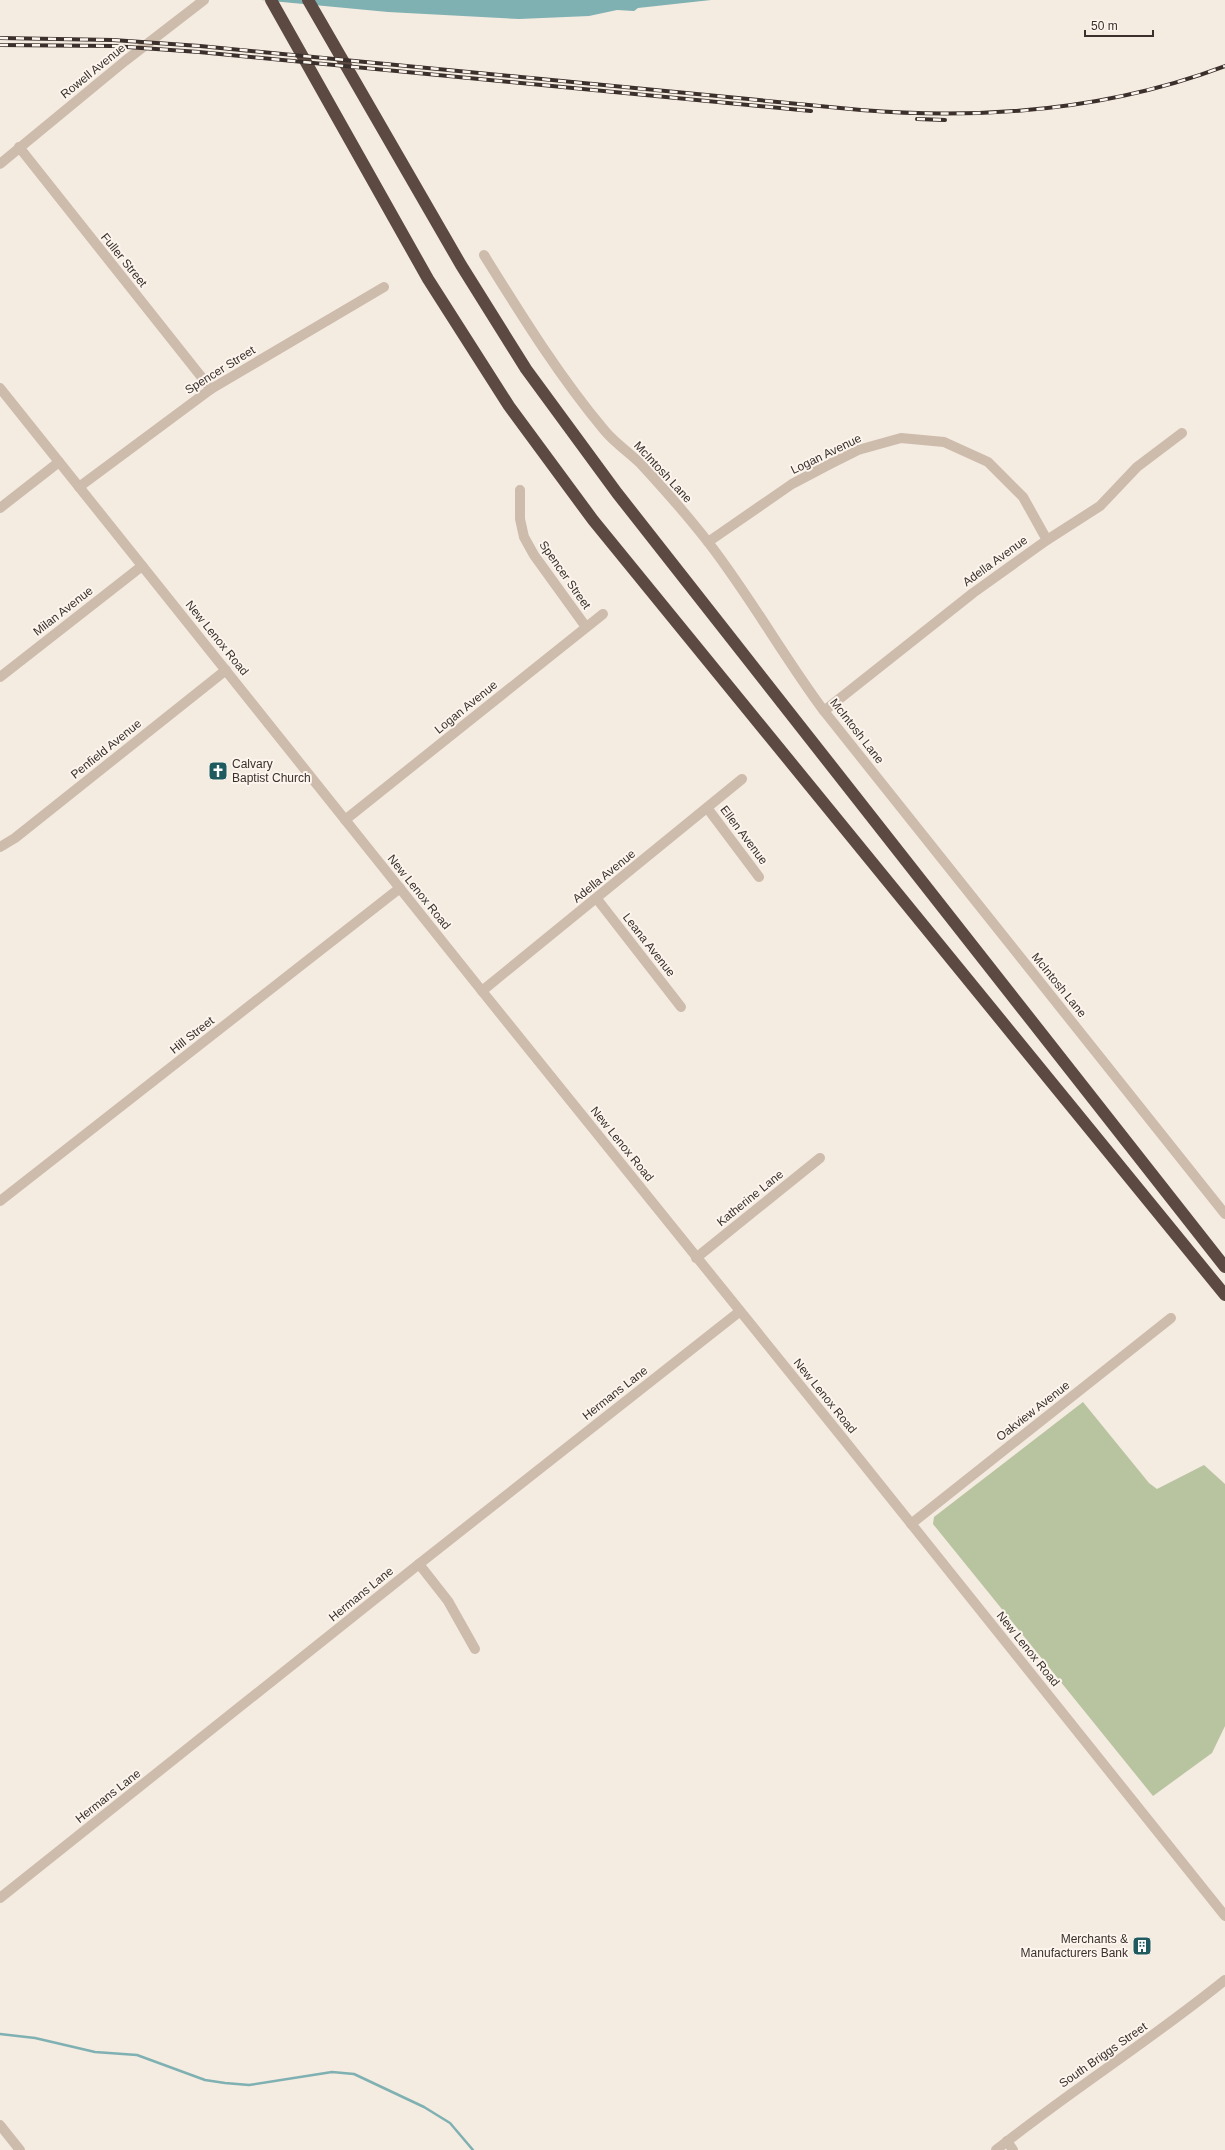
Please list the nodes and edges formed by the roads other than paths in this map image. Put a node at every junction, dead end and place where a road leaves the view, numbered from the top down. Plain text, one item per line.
1 (204, 0) edge
2 (271, 0) edge
3 (308, 0) edge
4 (19, 147) junction
5 (0, 164) edge
6 (484, 254) dead end
7 (384, 287) dead end
8 (0, 388) edge
9 (211, 389) junction
10 (1182, 433) dead end
11 (59, 462) junction
12 (79, 487) junction
13 (520, 490) dead end
14 (0, 508) edge
15 (1047, 540) junction
16 (708, 542) junction
17 (142, 566) junction
18 (603, 614) dead end
19 (586, 627) junction
20 (226, 670) junction
21 (0, 677) edge
22 (824, 711) junction
23 (742, 779) dead end
24 (708, 809) junction
25 (345, 820) junction
26 (0, 847) edge
27 (759, 878) dead end
28 (400, 888) junction
29 (596, 899) junction
30 (482, 991) junction
31 (681, 1007) dead end
32 (820, 1158) dead end
33 (0, 1201) edge
34 (1225, 1214) edge
35 (696, 1258) junction
36 (1225, 1267) edge
37 (1225, 1294) edge
38 (739, 1312) junction
39 (1171, 1318) dead end
40 (912, 1524) junction
41 (419, 1564) junction
42 (475, 1648) dead end
43 (0, 1898) edge
44 (1225, 1916) edge
45 (1225, 1980) edge
46 (0, 2125) edge
47 (1007, 2141) junction
48 (20, 2150) edge
49 (996, 2150) edge
50 (1013, 2150) edge

1 - 4 street, Rowell Avenue
2 - 37 highway
3 - 36 highway
4 - 5 street, Rowell Avenue
4 - 9 street, Fuller Street
6 - 16 street, McIntosh Lane
7 - 9 street, Spencer Street
8 - 11 street, New Lenox Road
9 - 12 street, Spencer Street
10 - 15 street, Adella Avenue
11 - 12 street, New Lenox Road
11 - 14 street
12 - 17 street, New Lenox Road
13 - 19 street, Spencer Street
15 - 16 street, Logan Avenue
15 - 22 street, Adella Avenue
16 - 22 street, McIntosh Lane
17 - 20 street, New Lenox Road
17 - 21 street, Milan Avenue
18 - 19 street, Logan Avenue
19 - 25 street, Logan Avenue
20 - 25 street, New Lenox Road
20 - 26 street, Penfield Avenue
22 - 34 street, McIntosh Lane
23 - 24 street, Adella Avenue
24 - 27 street, Ellen Avenue
24 - 29 street, Adella Avenue
25 - 28 street, New Lenox Road
28 - 30 street, New Lenox Road
28 - 33 street, Hill Street
29 - 30 street, Adella Avenue
29 - 31 street, Leana Avenue
30 - 35 street, New Lenox Road
32 - 35 street, Katherine Lane
35 - 38 street, New Lenox Road
38 - 40 street, New Lenox Road
38 - 41 street, Hermans Lane
39 - 40 street, Oakview Avenue
40 - 44 street, New Lenox Road
41 - 42 street
41 - 43 street, Hermans Lane
45 - 47 street, South Briggs Street
46 - 48 street
47 - 49 street, South Briggs Street
47 - 50 street

